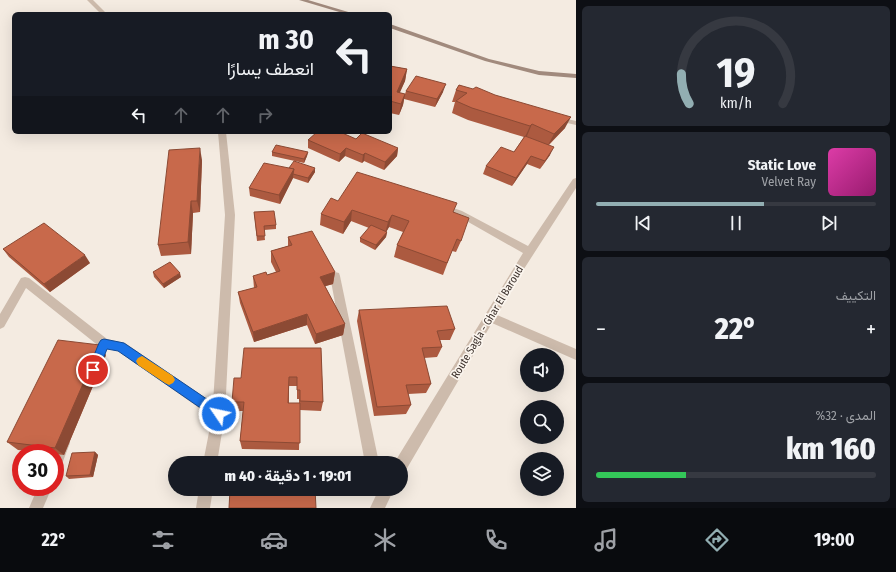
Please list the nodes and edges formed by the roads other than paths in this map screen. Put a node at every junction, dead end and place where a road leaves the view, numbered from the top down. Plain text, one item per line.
1 (90, 0) edge
2 (302, 0) edge
3 (102, 12) edge
4 (345, 12) edge
5 (392, 27) edge
6 (576, 76) edge
7 (547, 116) edge
8 (576, 123) edge
9 (222, 134) edge
10 (576, 181) edge
11 (430, 202) edge
12 (530, 252) junction
13 (335, 276) edge
14 (490, 317) junction
15 (0, 324) edge
16 (104, 343) junction
17 (576, 355) edge
18 (98, 358) edge
19 (219, 414) junction
20 (70, 428) edge
21 (63, 444) edge
22 (211, 456) edge
23 (371, 456) edge
24 (406, 456) edge
25 (42, 496) edge
26 (205, 496) edge
27 (36, 508) edge
28 (203, 508) edge

1 - 3 street
2 - 4 main road
5 - 6 main road
7 - 8 street
9 - 19 street
10 - 12 street, Route Sagla - Ghar El Baroud
11 - 12 street
12 - 14 street, Route Sagla - Ghar El Baroud
13 - 23 street
14 - 17 street
14 - 24 street, Route Sagla - Ghar El Baroud
15 - 16 street
16 - 18 street
16 - 19 street
19 - 22 street
20 - 21 street
25 - 27 street
26 - 28 street

